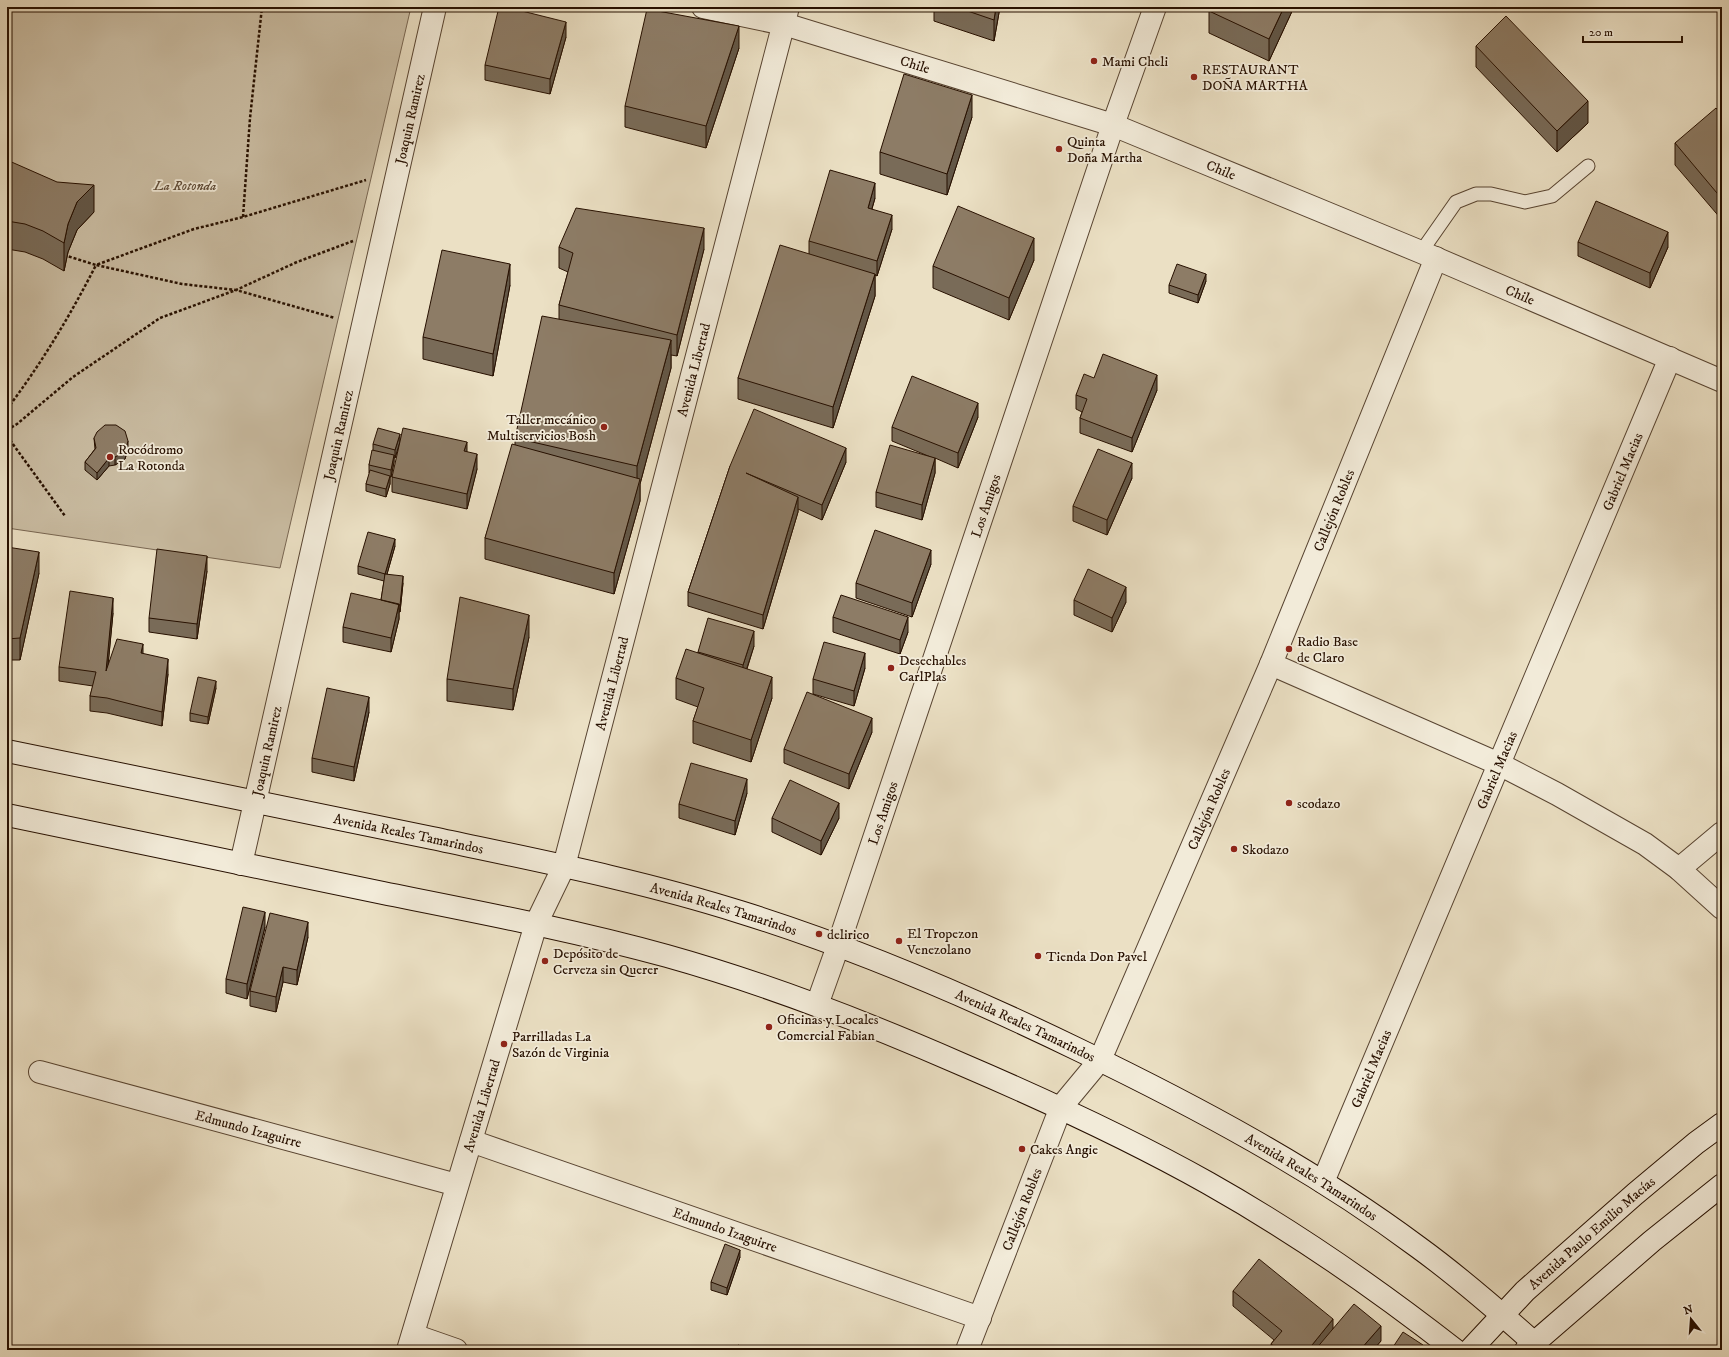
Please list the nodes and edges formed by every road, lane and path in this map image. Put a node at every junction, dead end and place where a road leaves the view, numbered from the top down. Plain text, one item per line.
1 (262, 7) edge
2 (435, 7) edge
3 (703, 7) edge
4 (1155, 7) edge
5 (786, 16) edge
6 (1113, 125) junction
7 (1588, 166) dead end
8 (370, 178) dead end
9 (243, 217) junction
10 (356, 240) dead end
11 (62, 254) edge
12 (1429, 255) junction
13 (96, 266) junction
14 (236, 290) junction
15 (337, 319) dead end
16 (1670, 358) junction
17 (1722, 381) edge
18 (7, 409) edge
19 (7, 430) edge
20 (7, 436) edge
21 (65, 516) dead end
22 (1271, 664) junction
23 (7, 751) edge
24 (1499, 764) junction
25 (255, 801) junction
26 (7, 815) edge
27 (1722, 833) edge
28 (241, 864) junction
29 (564, 866) junction
30 (1679, 869) junction
31 (1722, 908) edge
32 (536, 924) junction
33 (838, 946) junction
34 (817, 1005) junction
35 (1100, 1060) junction
36 (40, 1072) dead end
37 (1061, 1107) junction
38 (1722, 1124) edge
39 (470, 1141) junction
40 (1323, 1182) junction
41 (457, 1185) junction
42 (1722, 1185) edge
43 (1502, 1314) junction
44 (980, 1318) junction
45 (410, 1343) edge
46 (1530, 1346) edge
47 (456, 1350) edge
48 (967, 1350) edge
49 (1455, 1350) edge
50 (1470, 1350) edge

1 - 9 path
2 - 25 street, Joaquin Ramirez
3 - 5 street, Chile
4 - 6 street, Los Amigos
5 - 6 street, Chile
5 - 29 street, Avenida Libertad
6 - 12 street, Chile
6 - 33 street, Los Amigos
7 - 12 lane
8 - 9 path
9 - 13 path
10 - 14 path
11 - 13 path
12 - 16 street, Chile
12 - 22 street, Callejón Robles
13 - 14 path
13 - 18 path
14 - 15 path
14 - 19 path
16 - 17 street, Chile
16 - 24 street, Gabriel Macias
20 - 21 path
22 - 24 street
22 - 35 street, Callejón Robles
23 - 25 street, Avenida Reales Tamarindos
24 - 30 street
24 - 40 street, Gabriel Macias
25 - 28 street, Joaquin Ramirez
25 - 29 street, Avenida Reales Tamarindos
26 - 28 street
27 - 30 street
28 - 32 street
29 - 32 street, Avenida Libertad
29 - 33 street, Avenida Reales Tamarindos
30 - 31 street
32 - 34 street
32 - 39 street, Avenida Libertad
33 - 34 street, Los Amigos
33 - 35 street, Avenida Reales Tamarindos
34 - 37 street
35 - 37 street, Callejón Robles
35 - 40 street, Avenida Reales Tamarindos
36 - 41 street, Edmundo Izaguirre
37 - 44 street, Callejón Robles
37 - 49 street
38 - 43 street, Avenida Paulo Emilio Macías
39 - 41 street, Avenida Libertad
39 - 44 street, Edmundo Izaguirre
40 - 43 street, Avenida Reales Tamarindos
41 - 45 street, Avenida Libertad
42 - 46 street
43 - 46 street, Avenida Reales Tamarindos
43 - 50 street, Avenida Paulo Emilio Macías
44 - 48 street, Callejón Robles
45 - 47 street

